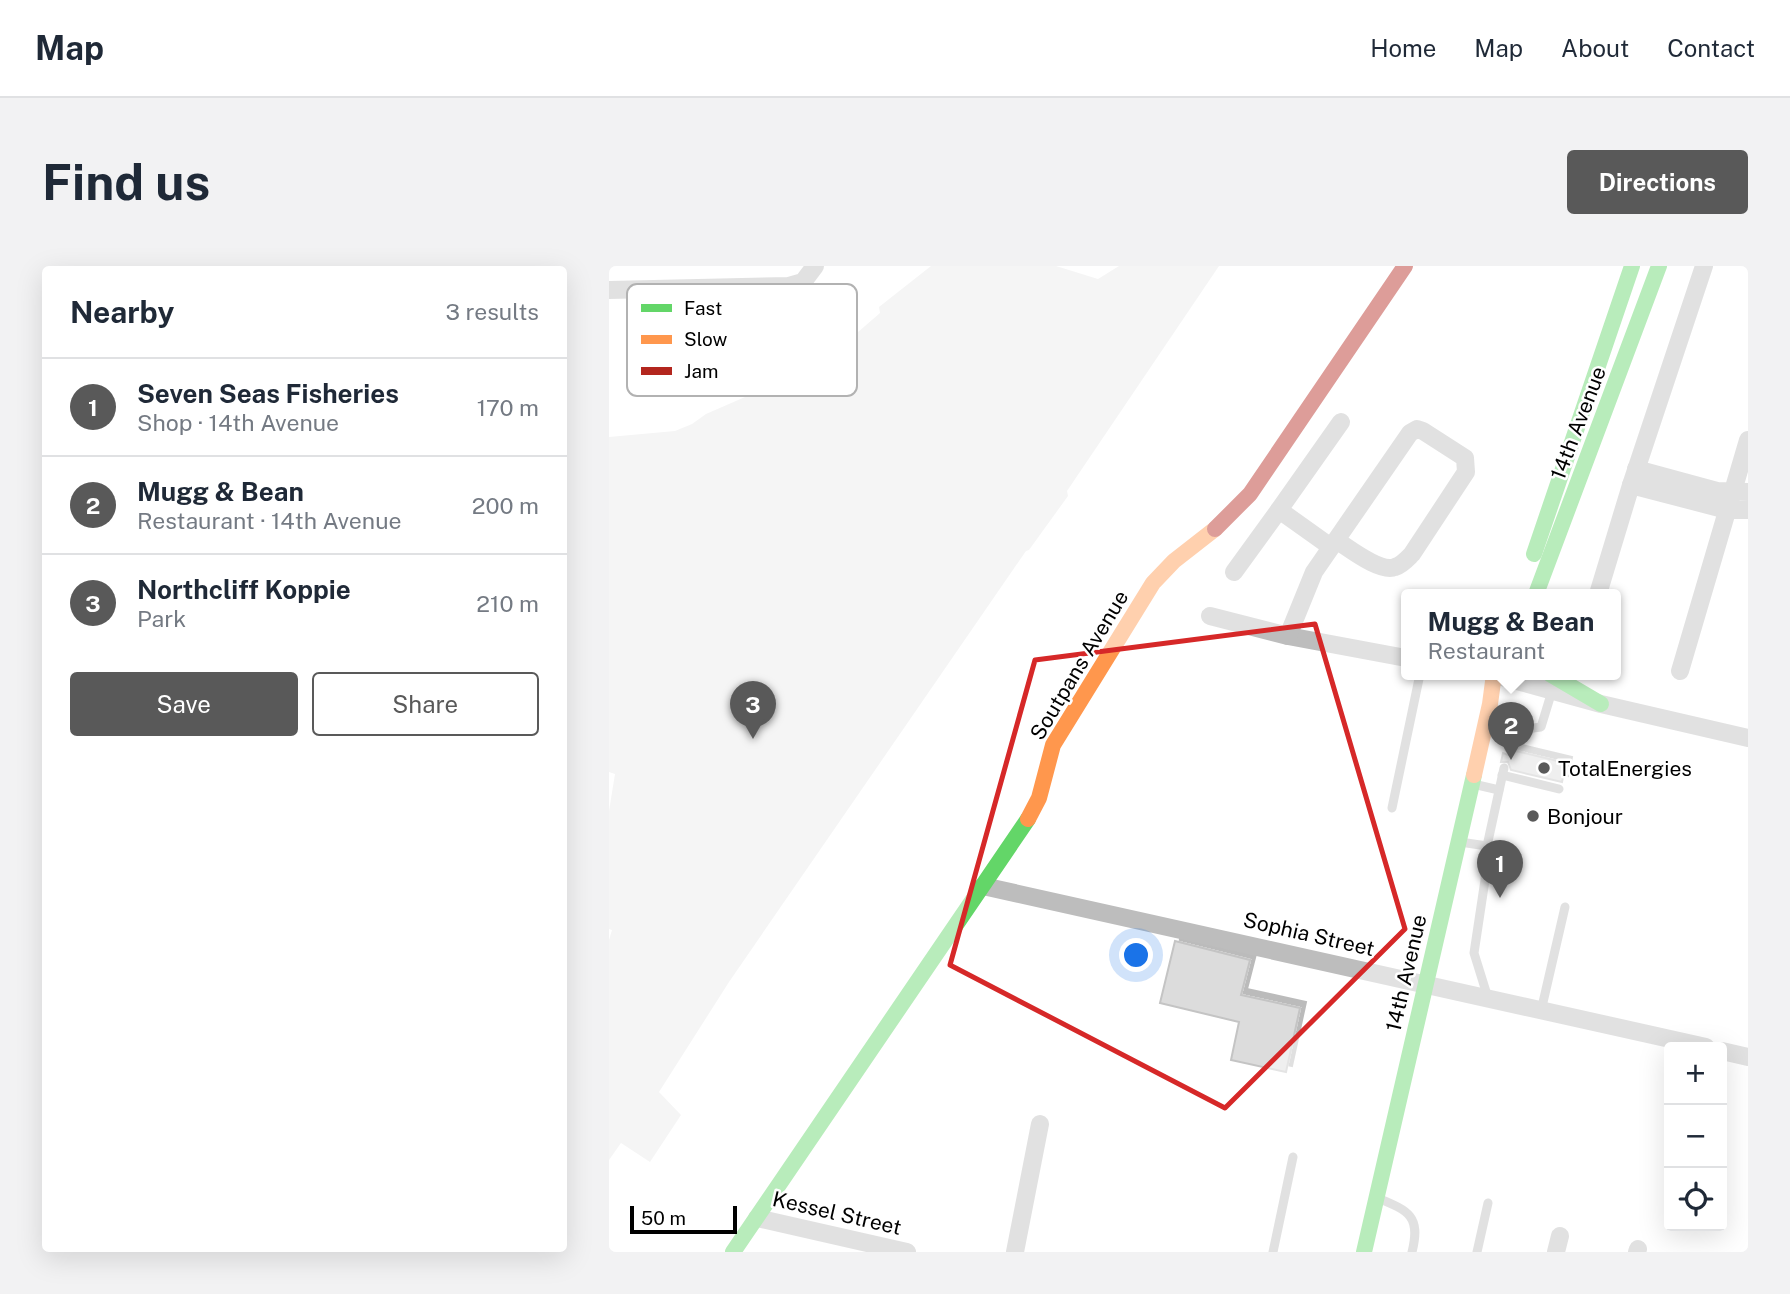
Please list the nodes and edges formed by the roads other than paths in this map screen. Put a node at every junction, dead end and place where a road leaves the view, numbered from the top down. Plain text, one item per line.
1 (815, 266) edge
2 (1405, 266) edge
3 (1632, 266) edge
4 (1659, 266) edge
5 (1704, 266) edge
6 (796, 284) edge
7 (609, 290) edge
8 (627, 290) edge
9 (1341, 422) dead end
10 (1748, 440) edge
11 (1634, 477) junction
12 (1736, 498) edge
13 (1279, 510) junction
14 (1748, 510) edge
15 (1333, 543) junction
16 (1234, 572) dead end
17 (1522, 589) edge
18 (1540, 589) edge
19 (1600, 589) edge
20 (1210, 616) dead end
21 (1288, 636) junction
22 (1401, 657) edge
23 (1680, 671) dead end
24 (1419, 680) edge
25 (1497, 680) edge
26 (1532, 680) edge
27 (1551, 683) edge
28 (1485, 726) junction
29 (1511, 731) junction
30 (1748, 738) edge
31 (1509, 749) dead end
32 (1472, 783) junction
33 (1559, 789) dead end
34 (1499, 790) junction
35 (1392, 807) dead end
36 (1459, 841) junction
37 (1487, 846) junction
38 (983, 886) junction
39 (1565, 907) dead end
40 (1425, 984) junction
41 (1488, 998) junction
42 (1541, 1011) junction
43 (1683, 1042) edge
44 (1727, 1052) edge
45 (1748, 1057) edge
46 (1040, 1124) dead end
47 (1293, 1157) dead end
48 (1376, 1198) junction
49 (1488, 1203) dead end
50 (757, 1218) junction
51 (733, 1252) edge
52 (907, 1252) edge
53 (1015, 1252) edge
54 (1273, 1252) edge
55 (1364, 1252) edge
56 (1412, 1252) edge
57 (1477, 1252) edge

1 - 6 street
2 - 38 main road, Soutpans Avenue
3 - 17 main road, 14th Avenue
4 - 18 main road, 14th Avenue
5 - 11 street
7 - 8 street
9 - 13 street
10 - 12 street
11 - 12 street
11 - 19 street
12 - 14 street
12 - 23 street
13 - 15 street
13 - 16 street
15 - 15 street
15 - 21 street
20 - 21 street
21 - 22 street
24 - 35 lane
25 - 28 main road, 14th Avenue
26 - 27 street
27 - 29 lane
27 - 30 street
28 - 29 lane
28 - 32 main road, 14th Avenue
29 - 31 lane
32 - 34 lane
32 - 36 main road, 14th Avenue
33 - 34 lane
34 - 37 lane
36 - 37 lane
36 - 40 main road, 14th Avenue
37 - 41 lane
38 - 40 street, Sophia Street
38 - 50 main road, Soutpans Avenue
39 - 42 lane
40 - 41 street, Sophia Street
40 - 48 main road, 14th Avenue
41 - 42 street, Sophia Street
42 - 43 street, Sophia Street
44 - 45 street
46 - 53 street
47 - 54 lane
48 - 55 main road, 14th Avenue
48 - 56 lane
49 - 57 lane
50 - 51 main road, Soutpans Avenue
50 - 52 street, Kessel Street

